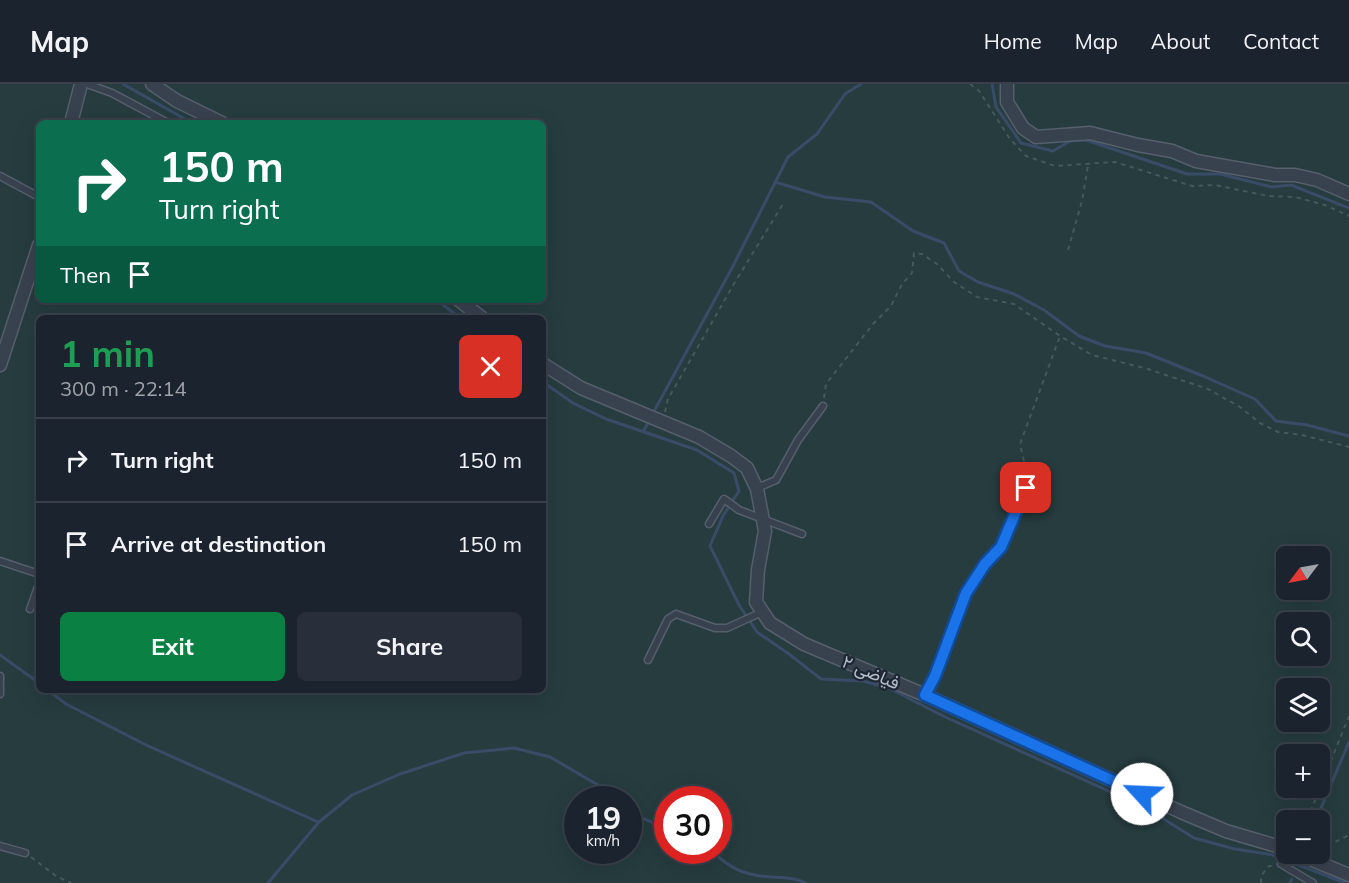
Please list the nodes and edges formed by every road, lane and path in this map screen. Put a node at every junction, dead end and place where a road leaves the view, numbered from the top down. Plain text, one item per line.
1 (81, 84) edge
2 (87, 84) edge
3 (152, 84) edge
4 (970, 84) edge
5 (1007, 84) edge
6 (72, 120) edge
7 (162, 120) edge
8 (216, 120) edge
9 (1088, 165) junction
10 (0, 176) edge
11 (1349, 194) edge
12 (36, 195) edge
13 (783, 204) dead end
14 (1349, 216) edge
15 (1068, 250) dead end
16 (36, 253) edge
17 (463, 303) edge
18 (478, 315) edge
19 (1060, 336) junction
20 (3, 346) edge
21 (0, 365) edge
22 (546, 366) edge
23 (823, 406) joint
24 (659, 419) junction
25 (1349, 447) edge
26 (1025, 470) joint
27 (757, 489) junction
28 (763, 518) junction
29 (709, 524) dead end
30 (802, 534) dead end
31 (1, 563) edge
32 (36, 573) edge
33 (36, 592) edge
34 (30, 609) dead end
35 (757, 614) junction
36 (648, 660) dead end
37 (0, 676) edge
38 (0, 694) edge
39 (925, 695) junction
40 (1349, 716) edge
41 (1311, 810) edge
42 (1349, 835) edge
43 (1330, 843) edge
44 (0, 846) edge
45 (1276, 851) edge
46 (25, 853) joint
47 (1276, 862) edge
48 (1295, 864) edge
49 (1324, 864) edge
50 (1349, 875) edge
51 (71, 883) edge
52 (1261, 883) edge
53 (1313, 883) edge

1 - 6 street
2 - 7 lane
3 - 8 street
4 - 9 path
5 - 11 street
9 - 14 path
9 - 15 path
10 - 12 lane
13 - 24 path
16 - 20 street
17 - 18 street
19 - 23 path
19 - 25 path
19 - 26 path
20 - 21 street
22 - 24 street
23 - 27 lane
24 - 27 street
26 - 39 lane
27 - 28 street
28 - 29 lane
28 - 30 lane
28 - 35 street
31 - 32 lane
33 - 34 lane
35 - 36 lane
35 - 39 street, فیاضی ۲
37 - 38 lane
39 - 45 street, فیاضی ۲
40 - 41 path
42 - 43 path
44 - 46 lane
46 - 51 path
47 - 52 path
48 - 53 lane
49 - 50 street, فیاضی ۲

